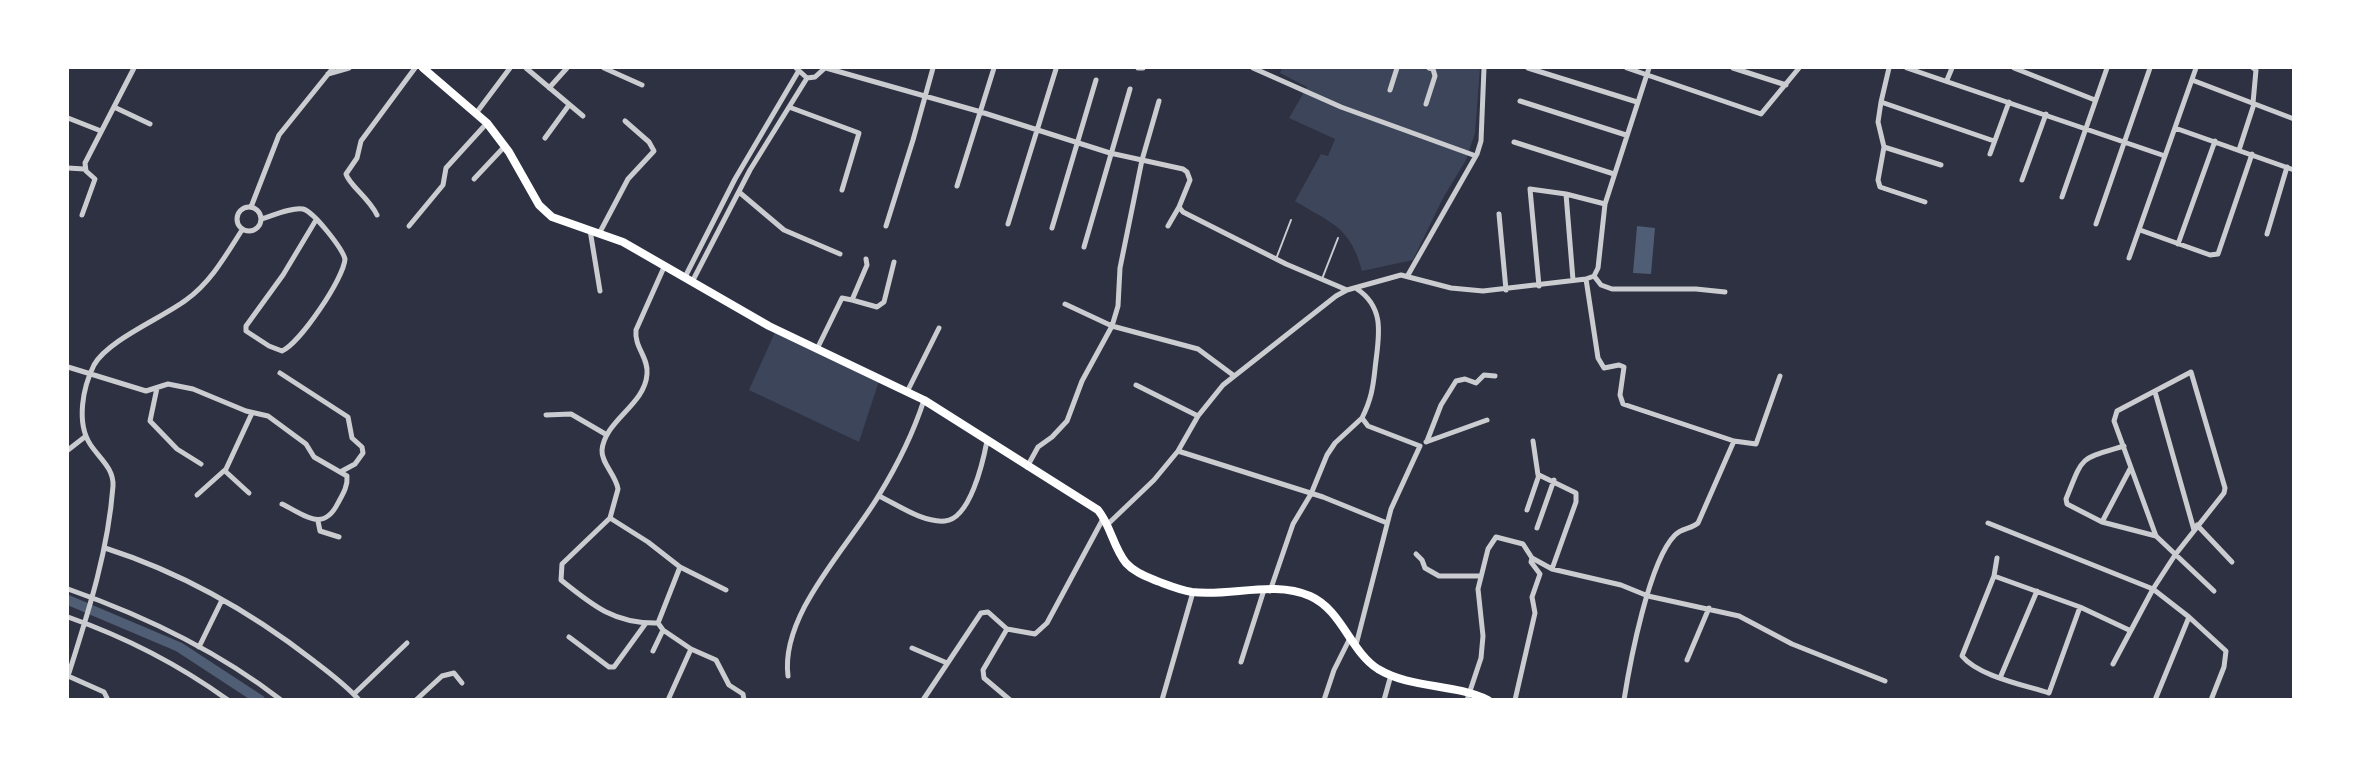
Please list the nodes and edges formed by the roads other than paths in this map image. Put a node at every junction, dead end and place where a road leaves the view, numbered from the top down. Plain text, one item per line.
1 (134, 68) edge
2 (333, 68) edge
3 (349, 68) edge
4 (415, 68) edge
5 (423, 68) edge
6 (510, 68) edge
7 (526, 68) edge
8 (567, 68) edge
9 (604, 68) edge
10 (826, 68) edge
11 (933, 68) edge
12 (994, 68) edge
13 (1138, 68) edge
14 (1143, 68) edge
15 (1253, 68) edge
16 (1397, 68) edge
17 (1429, 68) edge
18 (1484, 68) edge
19 (1528, 68) edge
20 (1627, 68) edge
21 (1648, 68) edge
22 (1734, 68) edge
23 (1799, 68) edge
24 (1889, 68) edge
25 (1907, 68) edge
26 (1952, 68) edge
27 (2014, 68) edge
28 (2107, 68) edge
29 (2150, 68) edge
30 (2196, 68) edge
31 (2253, 68) edge
32 (1056, 69) edge
33 (797, 70) edge
34 (327, 74) junction
35 (1646, 75) junction
36 (807, 78) junction
37 (1096, 80) dead end
38 (1947, 80) junction
39 (2192, 80) junction
40 (642, 85) dead end
41 (1786, 86) junction
42 (549, 88) junction
43 (1130, 89) dead end
44 (1390, 90) dead end
45 (925, 96) junction
46 (2095, 100) junction
47 (1159, 101) dead end
48 (1520, 101) dead end
49 (1637, 102) junction
50 (1881, 102) junction
51 (2009, 102) junction
52 (2254, 104) junction
53 (570, 105) junction
54 (1426, 105) dead end
55 (114, 107) junction
56 (789, 107) junction
57 (477, 112) junction
58 (981, 112) junction
59 (2046, 114) junction
60 (583, 116) dead end
61 (68, 118) edge
62 (2294, 118) edge
63 (625, 121) dead end
64 (488, 123) junction
65 (150, 124) dead end
66 (2175, 128) junction
67 (1038, 129) junction
68 (2086, 129) junction
69 (101, 130) junction
70 (1626, 135) junction
71 (545, 138) dead end
72 (1994, 141) junction
73 (2215, 141) junction
74 (1514, 142) dead end
75 (2124, 142) junction
76 (1078, 143) junction
77 (505, 146) junction
78 (1884, 147) junction
79 (2239, 150) junction
80 (1110, 153) junction
81 (1990, 154) dead end
82 (2252, 154) junction
83 (1476, 156) junction
84 (2165, 156) junction
85 (1142, 160) junction
86 (1941, 165) dead end
87 (68, 168) edge
88 (84, 169) junction
89 (2290, 169) edge
90 (1614, 174) junction
91 (474, 179) dead end
92 (2022, 180) dead end
93 (957, 186) dead end
94 (842, 190) dead end
95 (739, 192) junction
96 (1566, 194) junction
97 (2062, 196) dead end
98 (1925, 202) dead end
99 (1605, 204) junction
100 (251, 207) junction
101 (1179, 207) junction
102 (1499, 214) dead end
103 (82, 215) dead end
104 (376, 215) dead end
105 (261, 219) junction
106 (316, 220) junction
107 (1291, 220) dead end
108 (1008, 224) dead end
109 (2096, 224) dead end
110 (409, 226) dead end
111 (886, 226) dead end
112 (1168, 226) dead end
113 (1052, 228) dead end
114 (243, 230) junction
115 (590, 230) junction
116 (2140, 230) junction
117 (600, 232) junction
118 (2267, 234) dead end
119 (1338, 238) dead end
120 (2178, 244) junction
121 (1084, 247) dead end
122 (840, 254) dead end
123 (2129, 258) dead end
124 (866, 259) dead end
125 (1276, 259) junction
126 (894, 262) dead end
127 (665, 265) junction
128 (1408, 275) junction
129 (1594, 276) junction
130 (1322, 279) junction
131 (1586, 279) junction
132 (688, 280) junction
133 (1573, 280) junction
134 (1539, 286) junction
135 (1359, 289) junction
136 (1347, 290) junction
137 (1506, 290) junction
138 (600, 291) dead end
139 (1725, 292) dead end
140 (852, 300) junction
141 (1065, 304) dead end
142 (1112, 326) junction
143 (939, 328) dead end
144 (817, 349) junction
145 (68, 367) edge
146 (91, 373) junction
147 (280, 373) dead end
148 (1233, 375) junction
149 (1495, 376) dead end
150 (1780, 376) dead end
151 (1136, 385) dead end
152 (157, 388) junction
153 (907, 392) junction
154 (2155, 392) junction
155 (924, 400) junction
156 (252, 413) junction
157 (546, 415) dead end
158 (1198, 416) junction
159 (1362, 418) junction
160 (1487, 420) dead end
161 (607, 435) junction
162 (86, 436) junction
163 (987, 441) junction
164 (1427, 441) junction
165 (1533, 441) dead end
166 (1734, 441) junction
167 (1420, 446) junction
168 (2124, 446) junction
169 (68, 450) edge
170 (1178, 452) junction
171 (201, 464) dead end
172 (1027, 467) junction
173 (2130, 469) junction
174 (225, 471) junction
175 (342, 471) junction
176 (1538, 475) junction
177 (1554, 480) junction
178 (249, 493) dead end
179 (1311, 494) junction
180 (197, 495) dead end
181 (879, 496) junction
182 (282, 504) dead end
183 (1527, 510) dead end
184 (610, 518) junction
185 (318, 520) junction
186 (1106, 521) junction
187 (1387, 522) junction
188 (2102, 522) junction
189 (1988, 523) dead end
190 (1537, 528) dead end
191 (2196, 528) junction
192 (2156, 536) junction
193 (339, 537) dead end
194 (105, 548) junction
195 (1416, 554) dead end
196 (2175, 555) junction
197 (1532, 558) junction
198 (1997, 558) dead end
199 (2232, 562) dead end
200 (680, 567) junction
201 (1552, 569) junction
202 (1481, 576) junction
203 (1994, 576) junction
204 (68, 589) edge
205 (2153, 589) junction
206 (726, 590) dead end
207 (1267, 590) junction
208 (2037, 591) junction
209 (2214, 591) dead end
210 (1193, 592) junction
211 (1648, 596) junction
212 (93, 600) junction
213 (222, 600) junction
214 (2080, 607) junction
215 (1709, 608) junction
216 (68, 617) edge
217 (2189, 617) junction
218 (85, 621) junction
219 (646, 623) junction
220 (658, 623) junction
221 (1007, 629) junction
222 (663, 630) junction
223 (2129, 630) junction
224 (569, 636) dead end
225 (1353, 642) junction
226 (406, 643) dead end
227 (199, 647) junction
228 (912, 648) dead end
229 (691, 649) junction
230 (653, 651) dead end
231 (1688, 660) dead end
232 (1241, 662) dead end
233 (947, 663) junction
234 (2113, 664) dead end
235 (1391, 675) junction
236 (788, 676) dead end
237 (2000, 678) junction
238 (1884, 681) dead end
239 (462, 683) dead end
240 (354, 694) junction
241 (1468, 696) edge
242 (108, 699) edge
243 (228, 699) edge
244 (281, 699) edge
245 (359, 699) edge
246 (416, 699) edge
247 (668, 699) edge
248 (744, 699) edge
249 (922, 699) edge
250 (1010, 699) edge
251 (1162, 699) edge
252 (1324, 699) edge
253 (1384, 699) edge
254 (1488, 699) edge
255 (1515, 699) edge
256 (1624, 699) edge
257 (2155, 699) edge
258 (2211, 699) edge

1 - 55 street
2 - 34 street
3 - 34 street
4 - 104 street
5 - 57 main road
6 - 57 street
7 - 42 street
8 - 42 street
9 - 40 street
10 - 36 street
10 - 45 street
11 - 45 street
12 - 58 street
13 - 14 street
15 - 83 street
16 - 44 street
17 - 54 street
18 - 83 street
19 - 49 street
20 - 35 street
21 - 35 street
22 - 41 street
23 - 41 street
24 - 50 street
25 - 38 street
26 - 38 street
27 - 46 street
28 - 46 street
29 - 75 street
30 - 39 street
31 - 52 street
32 - 67 street
33 - 36 street
33 - 132 street
34 - 100 street
35 - 41 street
35 - 49 street
36 - 56 street
37 - 76 street
38 - 51 street
39 - 52 street
39 - 66 street
42 - 53 street
43 - 80 street
45 - 58 street
45 - 111 street
46 - 68 street
47 - 85 street
48 - 70 street
49 - 70 street
50 - 72 street
50 - 78 street
51 - 59 street
51 - 72 street
52 - 62 street
52 - 79 street
53 - 60 street
53 - 71 street
55 - 65 street
55 - 69 street
56 - 94 street
56 - 95 street
57 - 64 main road
58 - 67 street
58 - 93 street
59 - 68 street
59 - 92 street
61 - 69 street
63 - 117 street
64 - 77 main road
64 - 110 street
66 - 73 street
66 - 84 street
67 - 76 street
67 - 108 street
68 - 75 street
68 - 97 street
69 - 88 street
70 - 90 street
72 - 81 street
73 - 79 street
73 - 120 street
74 - 90 street
75 - 84 street
75 - 109 street
76 - 80 street
76 - 113 street
77 - 91 street
77 - 115 main road
78 - 86 street
78 - 98 street
79 - 82 street
80 - 85 street
80 - 121 street
82 - 89 street
82 - 120 street
83 - 128 street
84 - 116 street
85 - 101 street
85 - 142 street
87 - 88 street
88 - 103 street
89 - 118 street
90 - 99 street
95 - 122 street
95 - 132 street
96 - 99 street
96 - 133 street
96 - 134 street
99 - 129 street
100 - 105 street
100 - 114 street
101 - 112 street
101 - 125 street
102 - 137 street
105 - 106 street
105 - 114 street
106 - 106 street
107 - 125 lane
114 - 146 street
115 - 117 main road
115 - 138 street
116 - 120 street
116 - 123 street
117 - 127 main road
119 - 130 lane
124 - 140 street
125 - 130 street
126 - 140 street
127 - 132 main road
127 - 161 street
128 - 135 street
128 - 137 street
129 - 131 street
129 - 139 street
130 - 136 street
131 - 133 street
131 - 166 street
132 - 144 main road
133 - 134 street
134 - 137 street
135 - 136 street
135 - 159 street
136 - 148 street
140 - 144 street
141 - 142 street
142 - 148 street
142 - 172 street
143 - 153 street
144 - 153 main road
145 - 146 street
146 - 152 street
146 - 162 street
147 - 175 street
148 - 158 street
149 - 164 street
150 - 166 street
151 - 158 street
152 - 156 street
152 - 171 street
153 - 155 main road
154 - 168 street
154 - 191 street
154 - 191 street
155 - 163 main road
155 - 181 street
156 - 174 street
156 - 175 street
157 - 161 street
158 - 170 street
159 - 167 street
159 - 179 street
160 - 164 street
161 - 184 street
162 - 169 street
162 - 194 street
163 - 172 main road
163 - 181 street
164 - 167 street
165 - 176 street
166 - 211 street
167 - 187 street
168 - 173 street
168 - 188 street
170 - 179 street
170 - 186 street
172 - 186 main road
173 - 188 street
173 - 192 street
174 - 178 street
174 - 180 street
175 - 185 street
176 - 177 street
176 - 183 street
177 - 190 street
177 - 201 street
179 - 187 street
179 - 207 street
181 - 236 street
182 - 185 street
184 - 200 street
184 - 219 street
185 - 193 street
186 - 210 main road
186 - 221 street
187 - 225 street
188 - 192 street
189 - 205 street
191 - 196 street
191 - 199 street
192 - 196 street
194 - 212 street
194 - 213 street
195 - 202 street
196 - 205 street
196 - 209 street
197 - 201 street
197 - 202 street
197 - 255 street
198 - 203 street
200 - 206 street
200 - 220 street
201 - 211 street
202 - 241 street
203 - 208 street
203 - 237 street
204 - 212 street
205 - 217 street
205 - 223 street
207 - 210 main road
207 - 225 main road
207 - 232 street
208 - 214 street
208 - 237 street
210 - 251 street
211 - 215 street
211 - 256 street
212 - 218 street
212 - 227 street
213 - 227 street
213 - 240 street
214 - 223 street
214 - 237 street
215 - 231 street
215 - 238 street
216 - 218 street
217 - 257 street
217 - 258 street
218 - 242 street
218 - 243 street
219 - 220 street
219 - 224 street
220 - 222 street
221 - 233 street
221 - 250 street
222 - 229 street
222 - 230 street
223 - 234 street
225 - 235 main road
225 - 252 street
226 - 240 street
227 - 244 street
228 - 233 street
229 - 247 street
229 - 248 street
233 - 249 street
235 - 241 main road
235 - 253 street
239 - 246 street
240 - 245 street
241 - 254 main road

